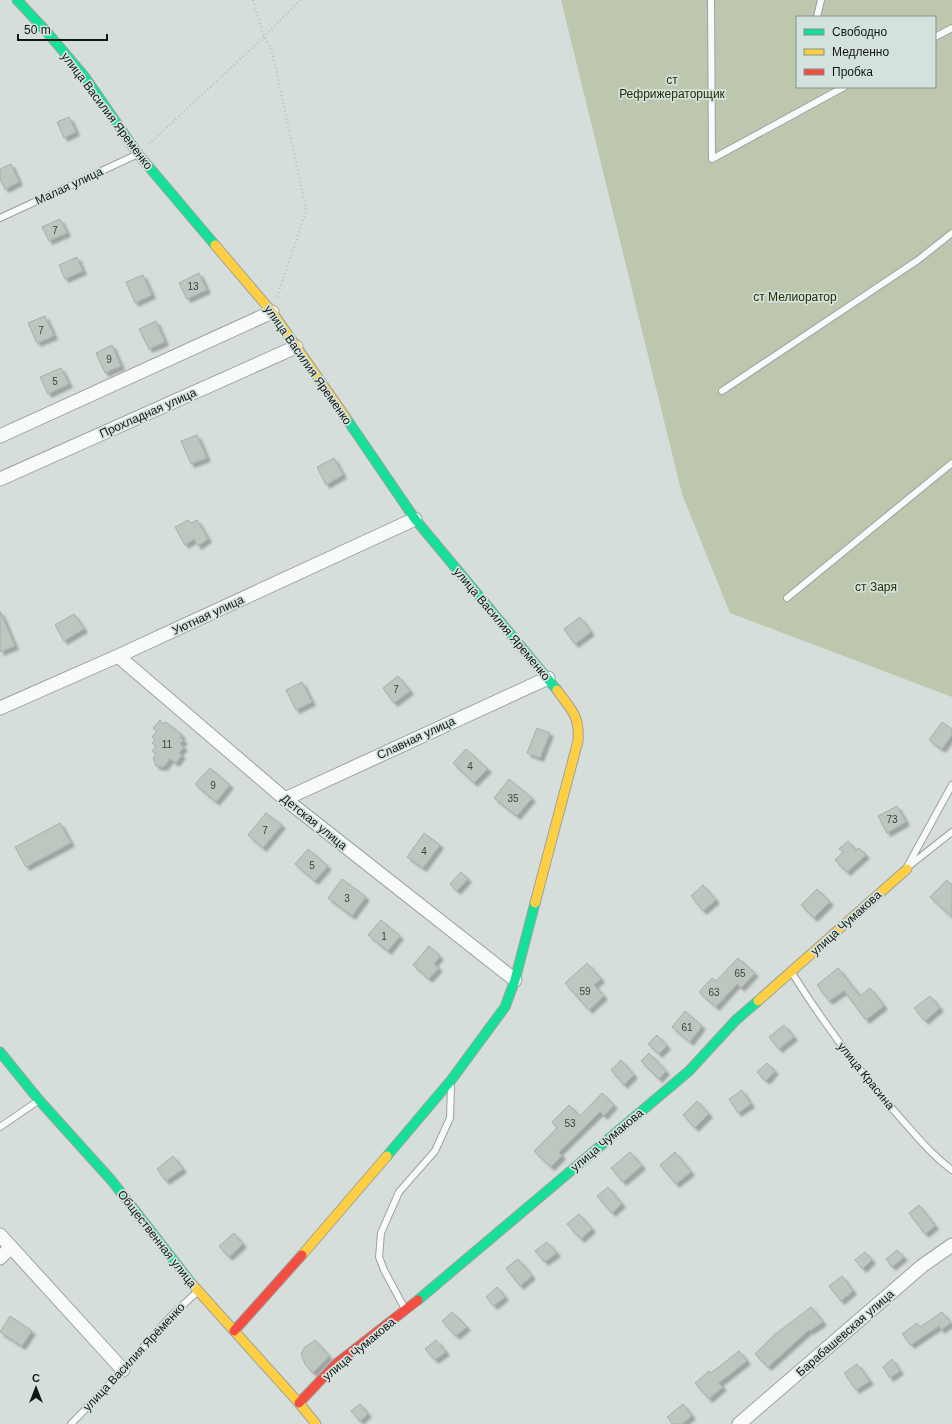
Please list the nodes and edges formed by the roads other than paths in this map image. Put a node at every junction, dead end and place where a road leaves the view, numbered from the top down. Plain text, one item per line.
1 (17, 0) edge
2 (711, 0) edge
3 (820, 0) edge
4 (817, 16) edge
5 (952, 28) edge
6 (936, 36) edge
7 (831, 90) edge
8 (138, 154) junction
9 (0, 218) edge
10 (952, 233) edge
11 (272, 312) junction
12 (296, 347) junction
13 (722, 391) dead end
14 (0, 436) edge
15 (952, 463) edge
16 (0, 479) edge
17 (415, 519) junction
18 (787, 598) dead end
19 (118, 656) junction
20 (548, 678) junction
21 (0, 708) edge
22 (952, 785) edge
23 (285, 799) junction
24 (952, 832) edge
25 (907, 869) junction
26 (791, 972) junction
27 (515, 980) junction
28 (0, 1052) edge
29 (452, 1079) junction
30 (39, 1100) junction
31 (0, 1127) edge
32 (952, 1170) edge
33 (0, 1235) edge
34 (952, 1245) edge
35 (11, 1247) junction
36 (0, 1258) edge
37 (198, 1291) junction
38 (406, 1310) junction
39 (234, 1330) junction
40 (123, 1370) junction
41 (299, 1403) junction
42 (71, 1424) edge
43 (316, 1424) edge
44 (739, 1424) edge

1 - 8 street, улица Василия Яременко
2 - 7 lane
3 - 4 lane
5 - 6 lane
8 - 9 lane, Малая улица
8 - 11 street, улица Василия Яременко
10 - 13 lane
11 - 12 street, улица Василия Яременко
11 - 14 street
12 - 16 street, Прохладная улица
12 - 17 street, улица Василия Яременко
15 - 18 lane
17 - 19 street, Уютная улица
17 - 20 street, улица Василия Яременко
19 - 21 street, Уютная улица
19 - 23 street, Детская улица
20 - 23 street, Славная улица
20 - 27 street, улица Василия Яременко
22 - 25 lane
23 - 27 street, Детская улица
24 - 25 lane
25 - 26 street, улица Чумакова
26 - 32 lane, улица Красина
26 - 38 street, улица Чумакова
27 - 29 street, улица Василия Яременко
28 - 30 street, Общественная улица
29 - 38 lane
29 - 39 street, улица Василия Яременко
30 - 31 lane
30 - 37 street, Общественная улица
33 - 35 street
34 - 44 street, Барабашевская улица
35 - 36 street
35 - 40 street
37 - 39 street, Общественная улица
37 - 40 lane, улица Василия Ярёменко
38 - 41 street, улица Чумакова
39 - 41 street, Общественная улица
40 - 42 lane, улица Василия Ярёменко
41 - 43 street, Общественная улица

